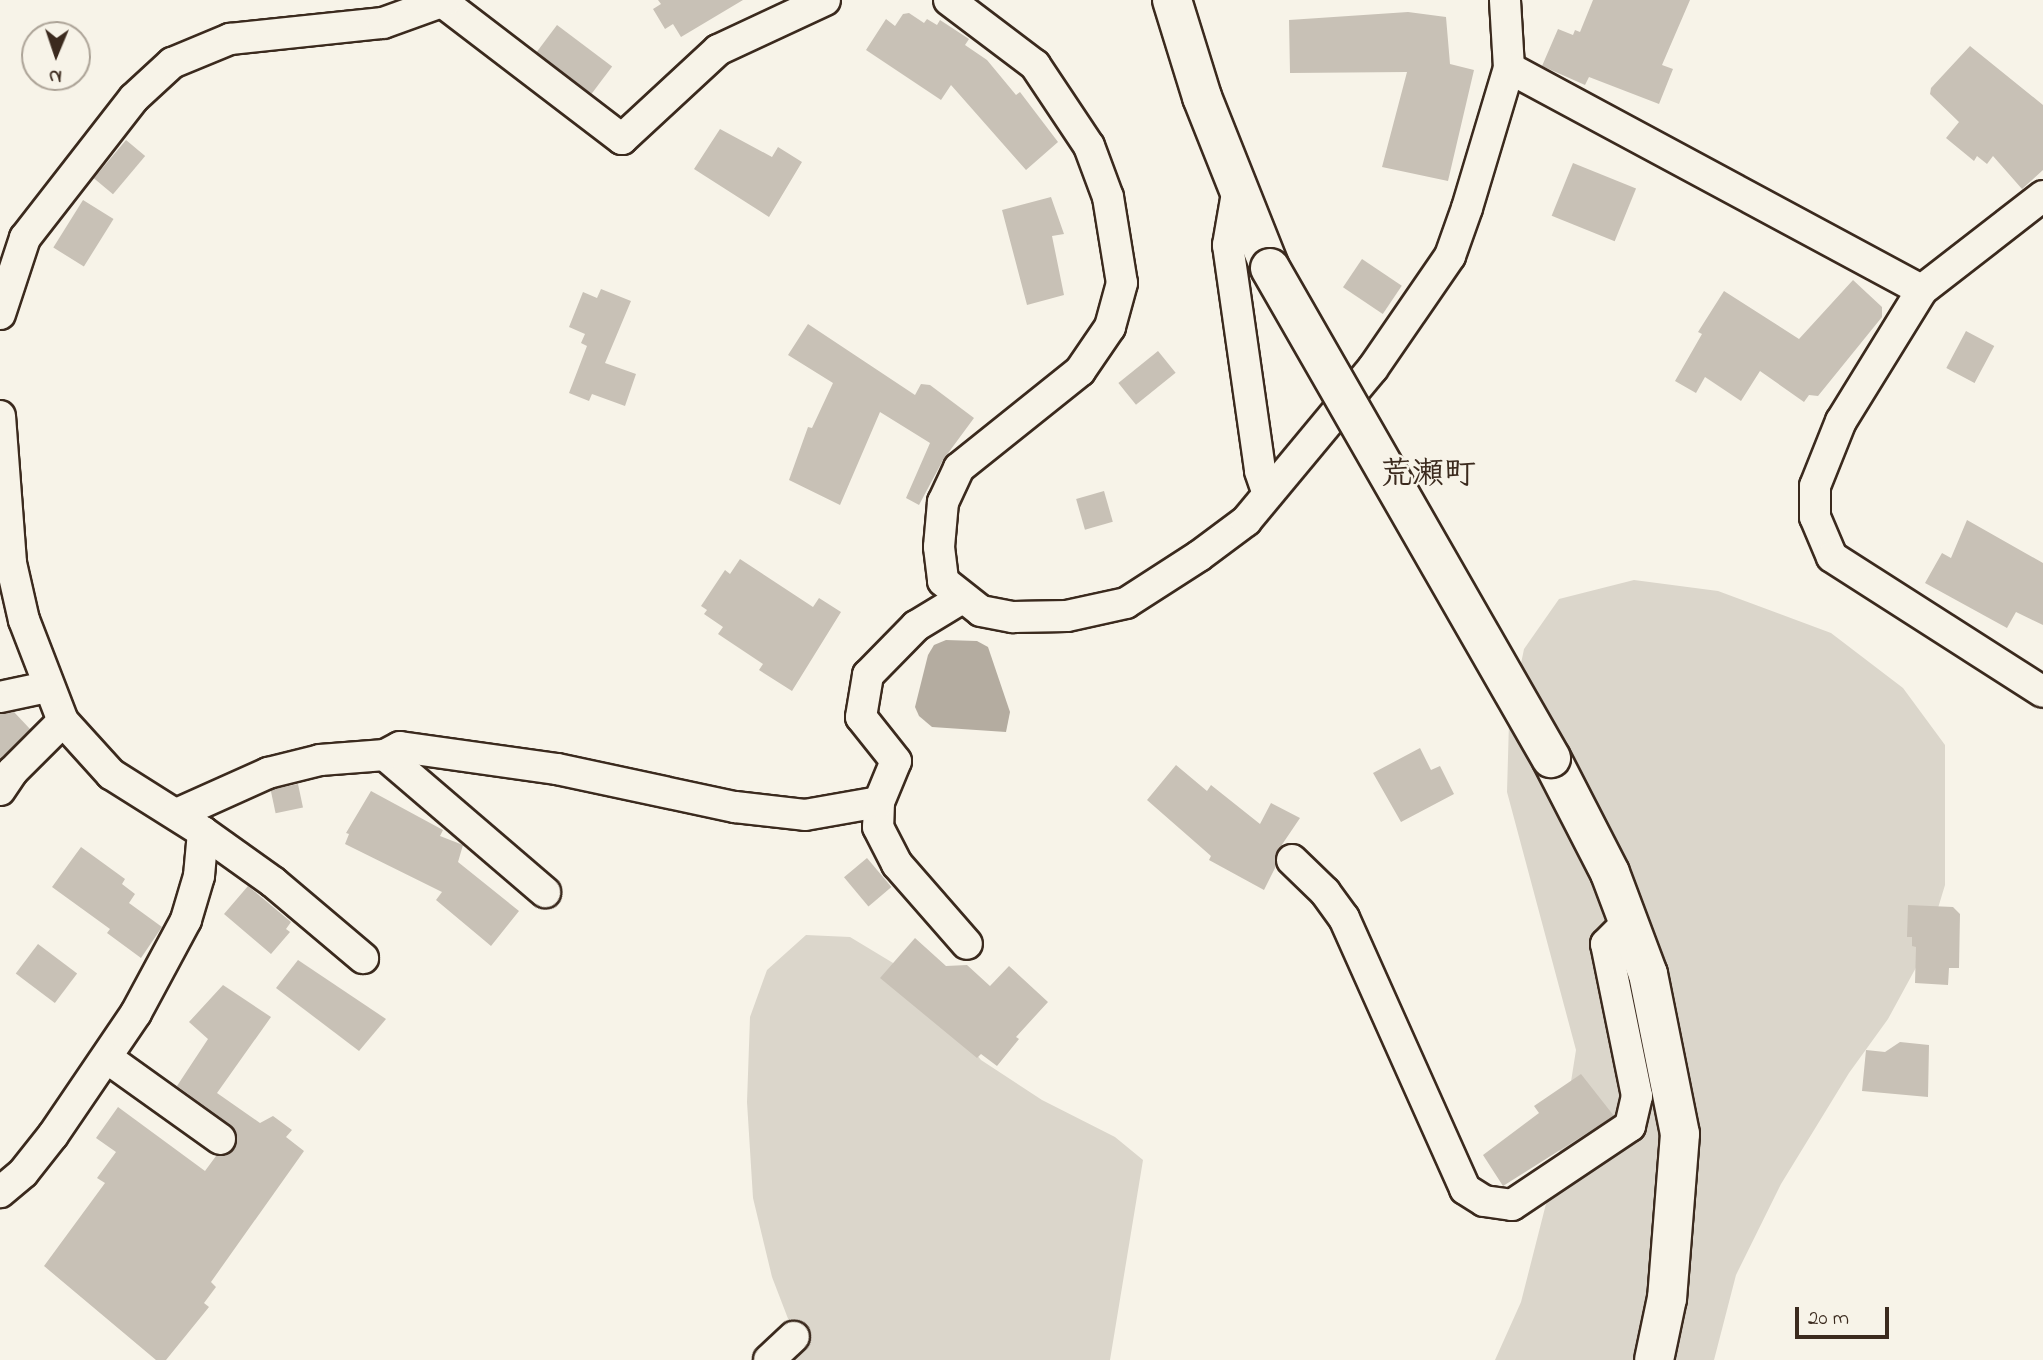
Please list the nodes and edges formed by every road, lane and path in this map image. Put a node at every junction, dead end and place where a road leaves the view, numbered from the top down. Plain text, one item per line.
1 (825, 0) edge
2 (949, 0) edge
3 (1172, 0) edge
4 (445, 2) edge
5 (1508, 5) edge
6 (1509, 68) junction
7 (1237, 193) junction
8 (2043, 196) edge
9 (1922, 290) junction
10 (0, 314) edge
11 (0, 416) edge
12 (1267, 491) junction
13 (962, 598) junction
14 (47, 687) junction
15 (2043, 692) edge
16 (0, 697) edge
17 (63, 720) junction
18 (385, 755) junction
19 (0, 790) edge
20 (879, 802) junction
21 (179, 813) junction
22 (203, 832) junction
23 (1292, 860) dead end
24 (545, 892) dead end
25 (1628, 922) junction
26 (967, 944) dead end
27 (363, 958) dead end
28 (107, 1058) junction
29 (220, 1139) dead end
30 (0, 1192) edge
31 (793, 1337) dead end
32 (769, 1360) edge
33 (1654, 1360) edge

1 - 4 street
2 - 13 street
3 - 7 street
4 - 10 street
5 - 6 street
6 - 9 street
6 - 12 street
7 - 12 street
7 - 25 street, bridge
8 - 9 street
9 - 15 street
11 - 14 street
12 - 13 street
13 - 20 street
14 - 16 street
14 - 17 street
17 - 19 street
17 - 21 street
18 - 20 street
18 - 21 street
18 - 24 street
20 - 26 street
21 - 22 street
22 - 27 street
22 - 28 street
23 - 25 street
25 - 33 street
28 - 29 street
28 - 30 street
31 - 32 street

